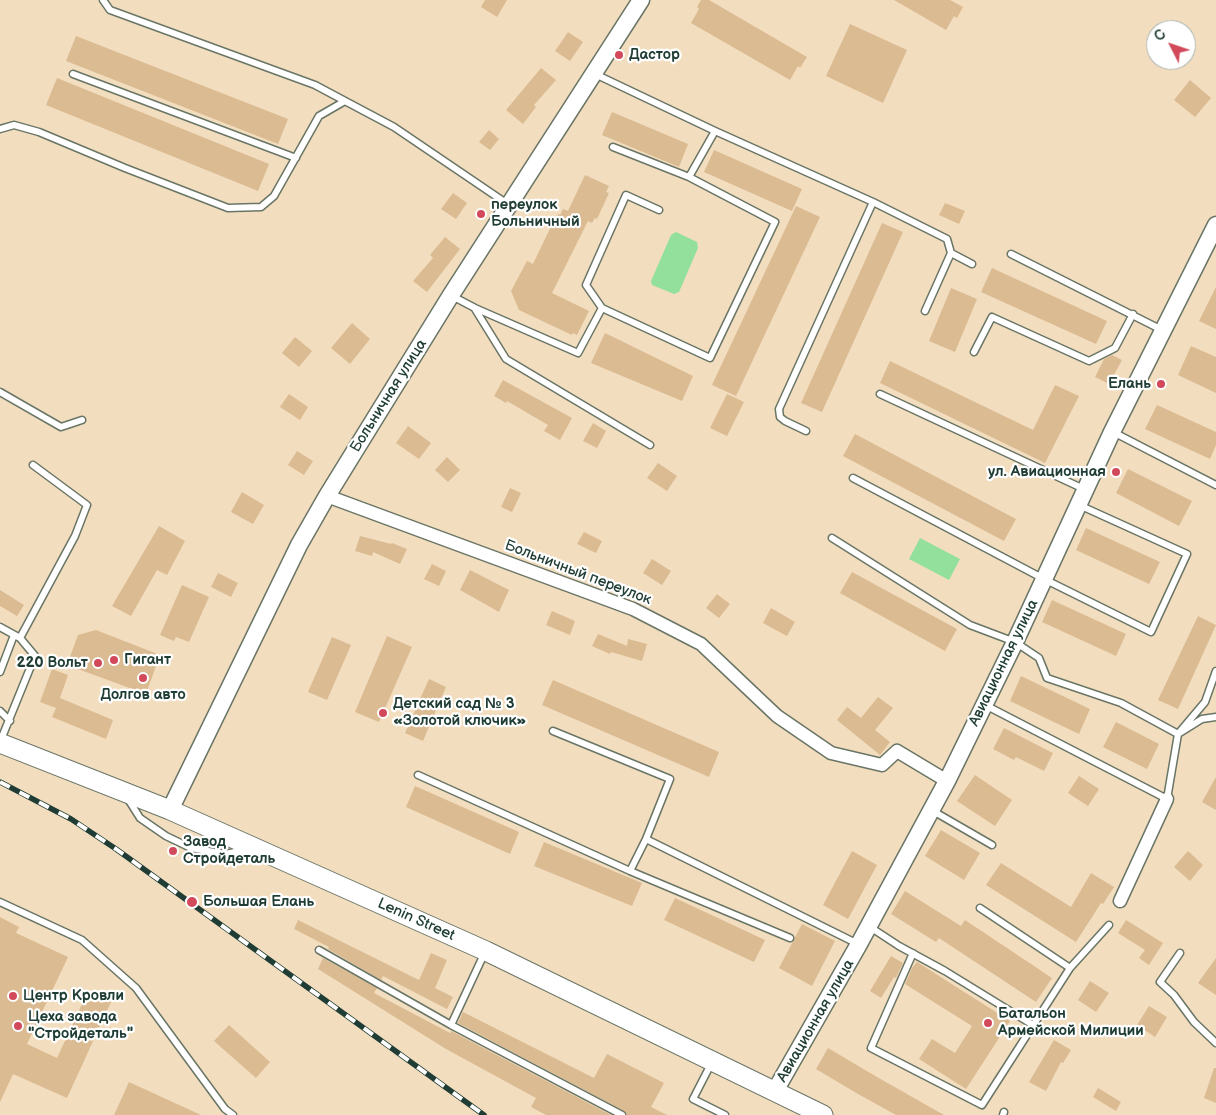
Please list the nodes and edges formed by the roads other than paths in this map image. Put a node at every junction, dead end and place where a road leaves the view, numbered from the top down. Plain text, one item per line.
1 (103, 0) edge
2 (640, 0) edge
3 (594, 73) junction
4 (73, 74) dead end
5 (345, 101) junction
6 (0, 129) edge
7 (715, 131) junction
8 (613, 147) dead end
9 (296, 158) junction
10 (689, 177) junction
11 (873, 202) junction
12 (510, 206) junction
13 (659, 210) dead end
14 (1216, 225) edge
15 (951, 253) junction
16 (1011, 254) dead end
17 (972, 264) dead end
18 (451, 295) junction
19 (475, 308) junction
20 (602, 308) junction
21 (925, 311) dead end
22 (1134, 314) junction
23 (1164, 330) junction
24 (974, 352) dead end
25 (0, 392) edge
26 (880, 394) dead end
27 (82, 420) dead end
28 (806, 431) dead end
29 (1112, 432) junction
30 (650, 445) dead end
31 (33, 465) dead end
32 (853, 478) dead end
33 (1216, 484) edge
34 (1086, 490) junction
35 (327, 496) junction
36 (1078, 505) junction
37 (832, 538) dead end
38 (1044, 579) junction
39 (0, 628) edge
40 (17, 637) junction
41 (1015, 642) junction
42 (1216, 671) edge
43 (0, 672) edge
44 (984, 704) junction
45 (0, 711) edge
46 (0, 717) edge
47 (1216, 717) edge
48 (10, 721) junction
49 (553, 731) dead end
50 (1178, 734) junction
51 (0, 743) edge
52 (418, 775) dead end
53 (947, 781) junction
54 (123, 792) junction
55 (1167, 799) junction
56 (170, 810) junction
57 (932, 810) junction
58 (646, 839) junction
59 (992, 845) dead end
60 (255, 848) junction
61 (630, 871) junction
62 (1120, 901) dead end
63 (0, 902) edge
64 (980, 908) dead end
65 (1110, 925) dead end
66 (869, 926) junction
67 (790, 938) dead end
68 (859, 944) junction
69 (319, 950) dead end
70 (486, 951) junction
71 (913, 953) junction
72 (1180, 953) dead end
73 (1070, 968) junction
74 (451, 1025) junction
75 (1033, 1025) junction
76 (1216, 1043) edge
77 (712, 1060) junction
78 (775, 1091) junction
79 (234, 1115) edge
80 (622, 1115) edge
81 (725, 1115) edge
82 (823, 1115) edge

1 - 5 lane
2 - 3 street, Больничная улица
3 - 7 lane
3 - 12 street, Больничная улица
4 - 9 lane
5 - 9 lane
5 - 12 lane
6 - 9 lane
7 - 10 lane
7 - 11 lane
8 - 10 lane
10 - 20 lane
11 - 15 lane
11 - 28 lane
12 - 18 street, Больничная улица
13 - 20 lane
14 - 23 street, Авиационная улица
15 - 17 lane
15 - 21 lane
16 - 22 lane
18 - 19 lane
18 - 35 street, Больничная улица
19 - 20 lane
19 - 30 lane
22 - 23 lane
22 - 24 lane
23 - 29 street, Авиационная улица
25 - 27 lane
26 - 34 lane
29 - 33 lane
29 - 34 street, Авиационная улица
31 - 40 lane
32 - 38 lane
34 - 36 street, Авиационная улица
35 - 53 street, Больничный переулок
35 - 56 street, Больничная улица
36 - 38 street, Авиационная улица
36 - 38 lane
37 - 41 lane
38 - 41 street, Авиационная улица
39 - 40 lane
40 - 43 lane
40 - 48 lane
41 - 44 street, Авиационная улица
41 - 50 lane
42 - 50 lane
44 - 53 street, Авиационная улица
44 - 55 lane
45 - 48 lane
46 - 48 lane
47 - 50 lane
48 - 51 lane
49 - 58 lane
50 - 55 lane
51 - 54 main road, Lenin Street
52 - 61 lane
53 - 57 street, Авиационная улица
54 - 56 main road, Lenin Street
54 - 60 lane
55 - 62 street
56 - 60 main road, Lenin Street
57 - 59 lane
57 - 66 street, Авиационная улица
58 - 61 lane
58 - 68 lane
60 - 70 main road, Lenin Street
61 - 67 lane
63 - 79 lane
64 - 73 lane
65 - 73 lane
66 - 68 street, Авиационная улица
66 - 71 lane
68 - 78 street, Авиационная улица
69 - 74 lane
70 - 74 lane
70 - 77 main road, Lenin Street
71 - 75 lane
71 - 75 lane
72 - 76 lane
73 - 75 lane
74 - 80 lane
77 - 78 main road, Lenin Street
77 - 81 lane
78 - 82 main road, Lenin Street

